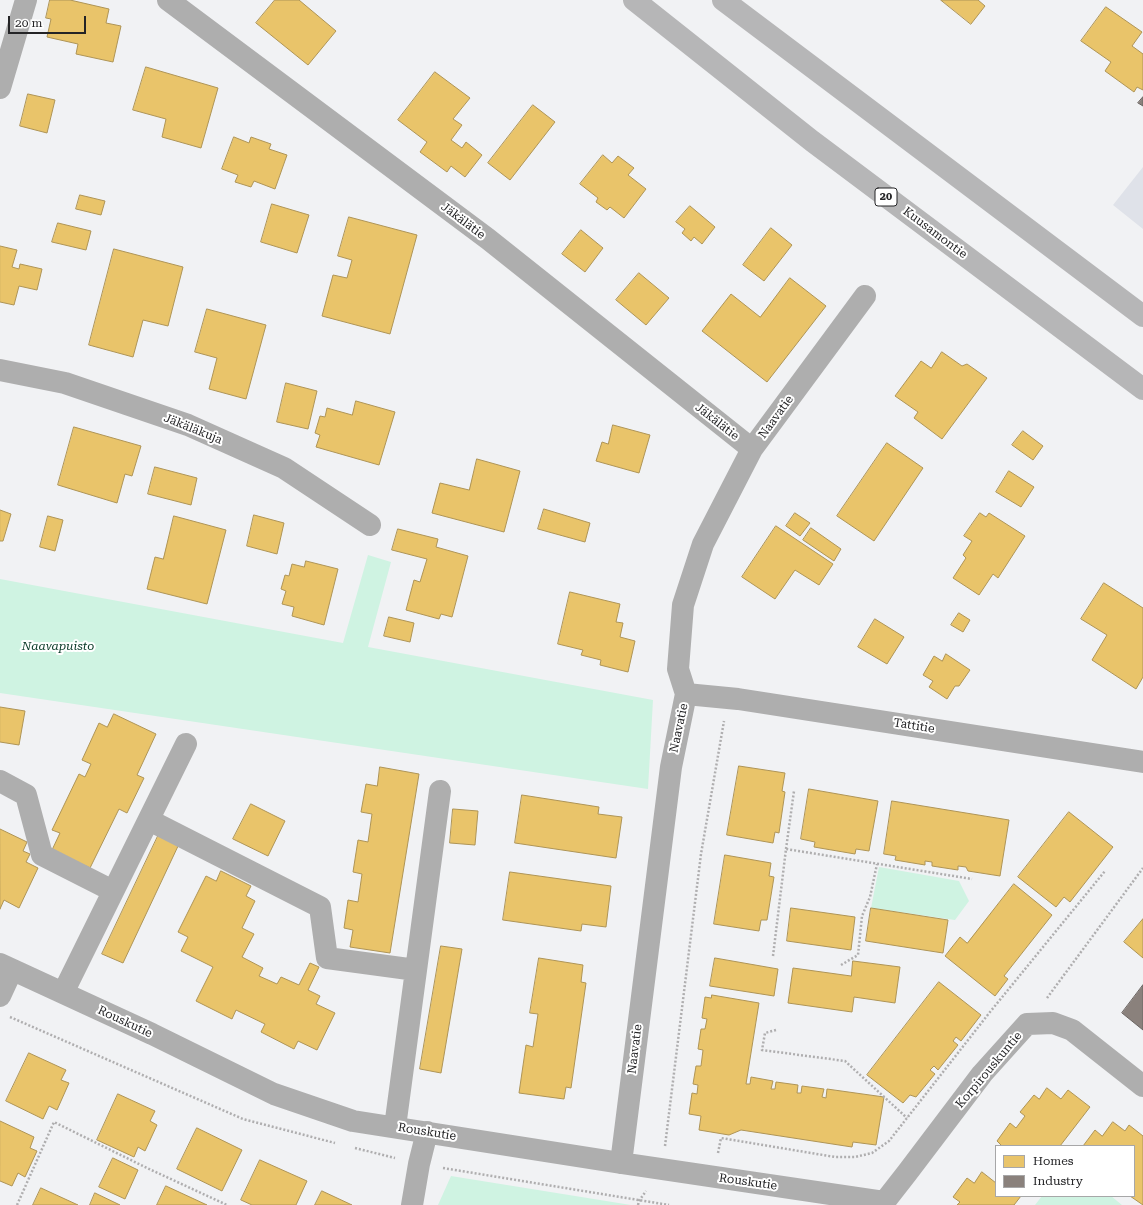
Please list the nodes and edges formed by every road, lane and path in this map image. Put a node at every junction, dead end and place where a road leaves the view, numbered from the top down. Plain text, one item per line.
1 (26, 0) edge
2 (168, 0) edge
3 (634, 0) edge
4 (723, 0) edge
5 (0, 88) edge
6 (865, 296) dead end
7 (1143, 316) edge
8 (0, 370) edge
9 (1143, 389) edge
10 (752, 450) junction
11 (370, 525) dead end
12 (686, 694) junction
13 (738, 699) junction
14 (186, 744) dead end
15 (1143, 762) edge
16 (0, 782) edge
17 (440, 791) dead end
18 (794, 791) dead end
19 (148, 820) junction
20 (786, 849) junction
21 (877, 864) junction
22 (1143, 868) edge
23 (1105, 871) dead end
24 (972, 880) dead end
25 (113, 891) junction
26 (773, 956) dead end
27 (840, 965) dead end
28 (6, 967) edge
29 (416, 970) junction
30 (63, 993) junction
31 (0, 996) edge
32 (1027, 1024) junction
33 (776, 1030) dead end
34 (1143, 1086) edge
35 (907, 1118) junction
36 (395, 1127) junction
37 (427, 1132) junction
38 (621, 1163) junction
39 (662, 1168) junction
40 (714, 1177) junction
41 (883, 1203) edge
42 (17, 1205) edge
43 (227, 1205) edge
44 (412, 1205) edge
45 (638, 1205) edge

1 - 5 street
2 - 10 street, Jäkälätie
3 - 9 highway, Kuusamontie / 20
4 - 7 highway
6 - 10 street, Naavatie
8 - 11 street, Jäkäläkuja
10 - 12 street, Naavatie
12 - 13 street, Tattitie
12 - 38 street, Naavatie
13 - 15 street, Tattitie
13 - 39 path
14 - 19 street
16 - 25 street
17 - 29 street
18 - 20 path
19 - 25 street
19 - 29 street
20 - 21 path
20 - 26 path
21 - 24 path
21 - 27 path
22 - 32 path
23 - 35 path
25 - 30 street
28 - 30 street, Rouskutie
28 - 31 street
29 - 36 street
30 - 36 street, Rouskutie
32 - 34 street, Korpirouskuntie
32 - 41 street, Korpirouskuntie
33 - 35 path
35 - 40 path
36 - 37 street, Rouskutie
37 - 38 street, Rouskutie
37 - 44 street
38 - 39 street, Rouskutie
39 - 40 street, Rouskutie
39 - 45 path
40 - 41 street, Rouskutie
42 - 43 path

